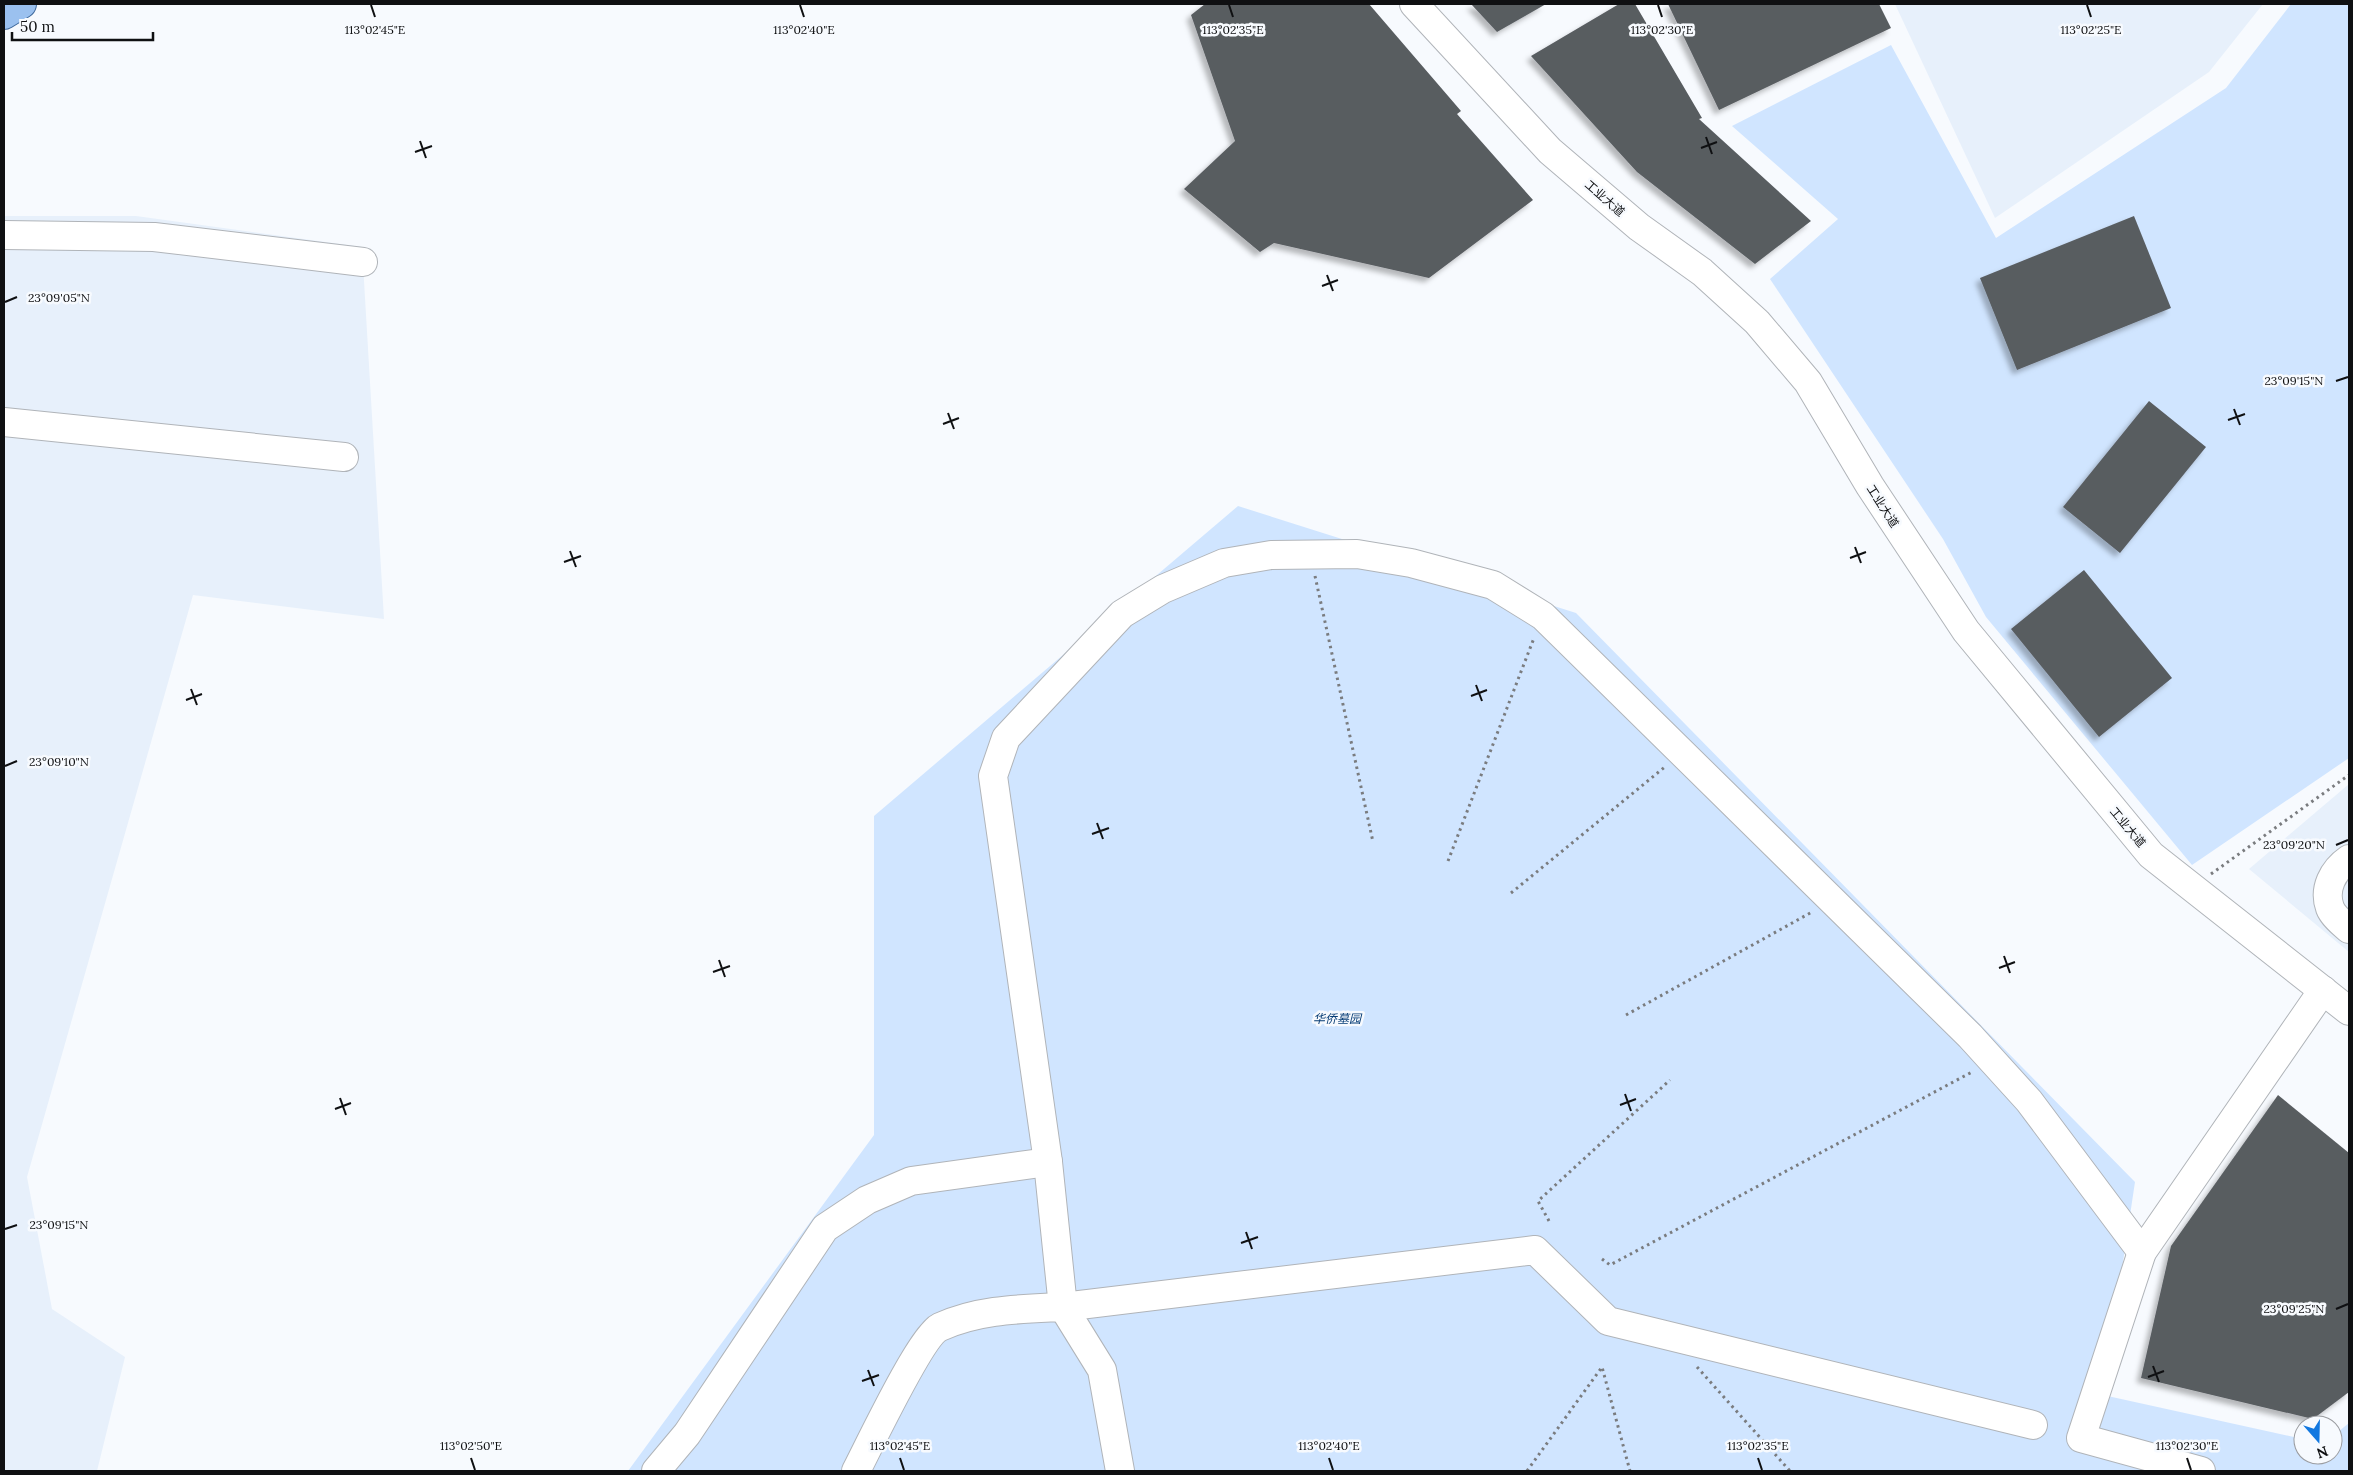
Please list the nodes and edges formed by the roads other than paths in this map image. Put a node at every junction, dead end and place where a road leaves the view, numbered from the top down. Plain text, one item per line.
1 (22, 4) edge
2 (1414, 4) edge
3 (4, 15) edge
4 (4, 235) edge
5 (363, 262) dead end
6 (4, 422) edge
7 (344, 457) dead end
8 (2349, 859) edge
9 (2349, 929) edge
10 (2323, 990) junction
11 (2349, 1011) edge
12 (1048, 1162) junction
13 (2142, 1252) junction
14 (1064, 1307) junction
15 (2033, 1425) dead end
16 (656, 1471) edge
17 (856, 1471) edge
18 (1120, 1471) edge
19 (2201, 1471) edge

1 - 3 main road
2 - 10 street, 工业大道
4 - 5 street
6 - 7 street
8 - 9 street
10 - 11 street, 工业大道
10 - 13 street
12 - 13 street
12 - 14 street
12 - 16 street
13 - 19 street
14 - 15 street
14 - 17 street
14 - 18 street

